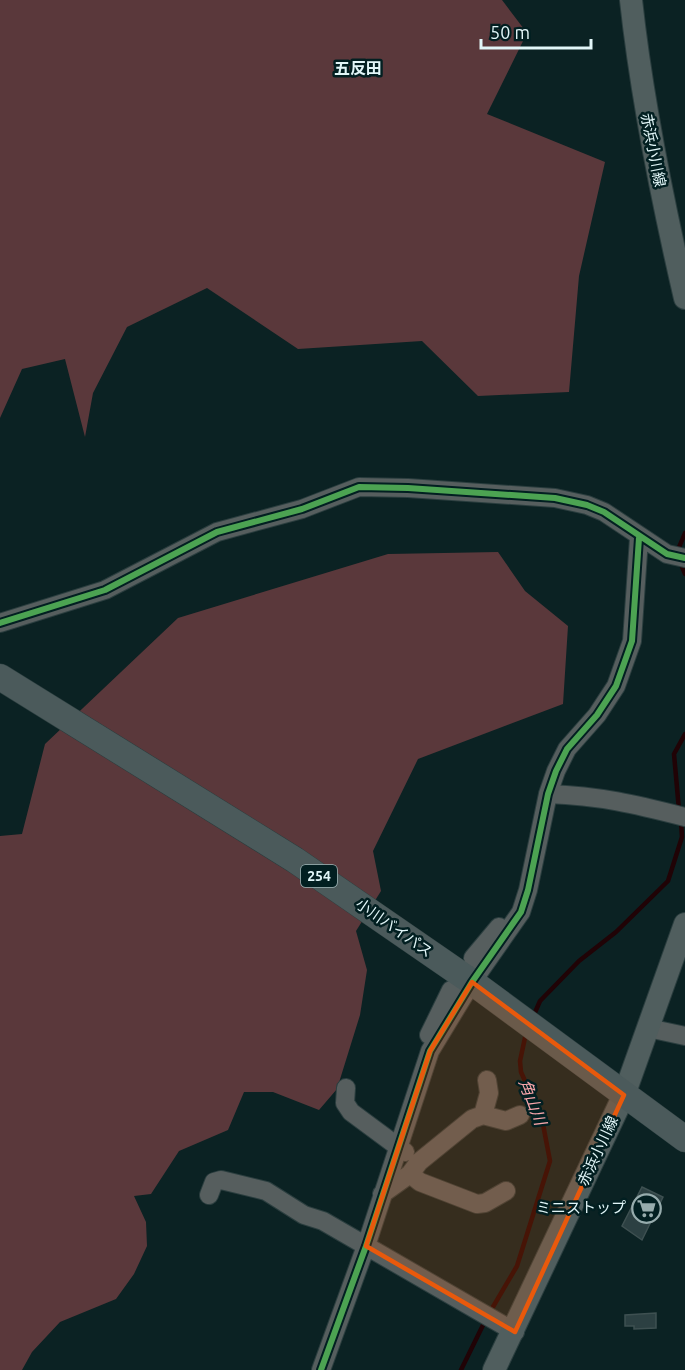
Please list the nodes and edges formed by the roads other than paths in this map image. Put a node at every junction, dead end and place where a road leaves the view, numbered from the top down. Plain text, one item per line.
1 (631, 0) edge
2 (685, 298) edge
3 (639, 538) junction
4 (676, 556) edge
5 (0, 623) edge
6 (0, 677) edge
7 (548, 794) junction
8 (679, 816) edge
9 (685, 924) edge
10 (465, 977) junction
11 (648, 1028) junction
12 (685, 1036) edge
13 (487, 1080) dead end
14 (346, 1088) dead end
15 (624, 1095) junction
16 (483, 1115) junction
17 (520, 1115) dead end
18 (685, 1139) edge
19 (397, 1146) junction
20 (414, 1168) junction
21 (506, 1191) dead end
22 (382, 1194) junction
23 (209, 1195) dead end
24 (366, 1246) junction
25 (507, 1327) junction
26 (321, 1370) edge
27 (496, 1370) edge

1 - 2 main road, 赤浜小川線
3 - 4 street
3 - 5 street
3 - 7 street
6 - 10 highway, 小川バイパス / 254
7 - 8 street
7 - 10 street
9 - 11 main road, 赤浜小川線
10 - 15 highway, 小川バイパス / 254
10 - 19 street
11 - 12 street
11 - 15 main road, 赤浜小川線
13 - 16 street
14 - 19 street
15 - 18 highway, 小川バイパス / 254
15 - 25 main road, 赤浜小川線
16 - 17 street
16 - 20 street
19 - 20 street
19 - 22 street
20 - 21 street
20 - 22 street
22 - 24 street
23 - 24 street
24 - 25 street
24 - 26 street
25 - 27 main road, 赤浜小川線

